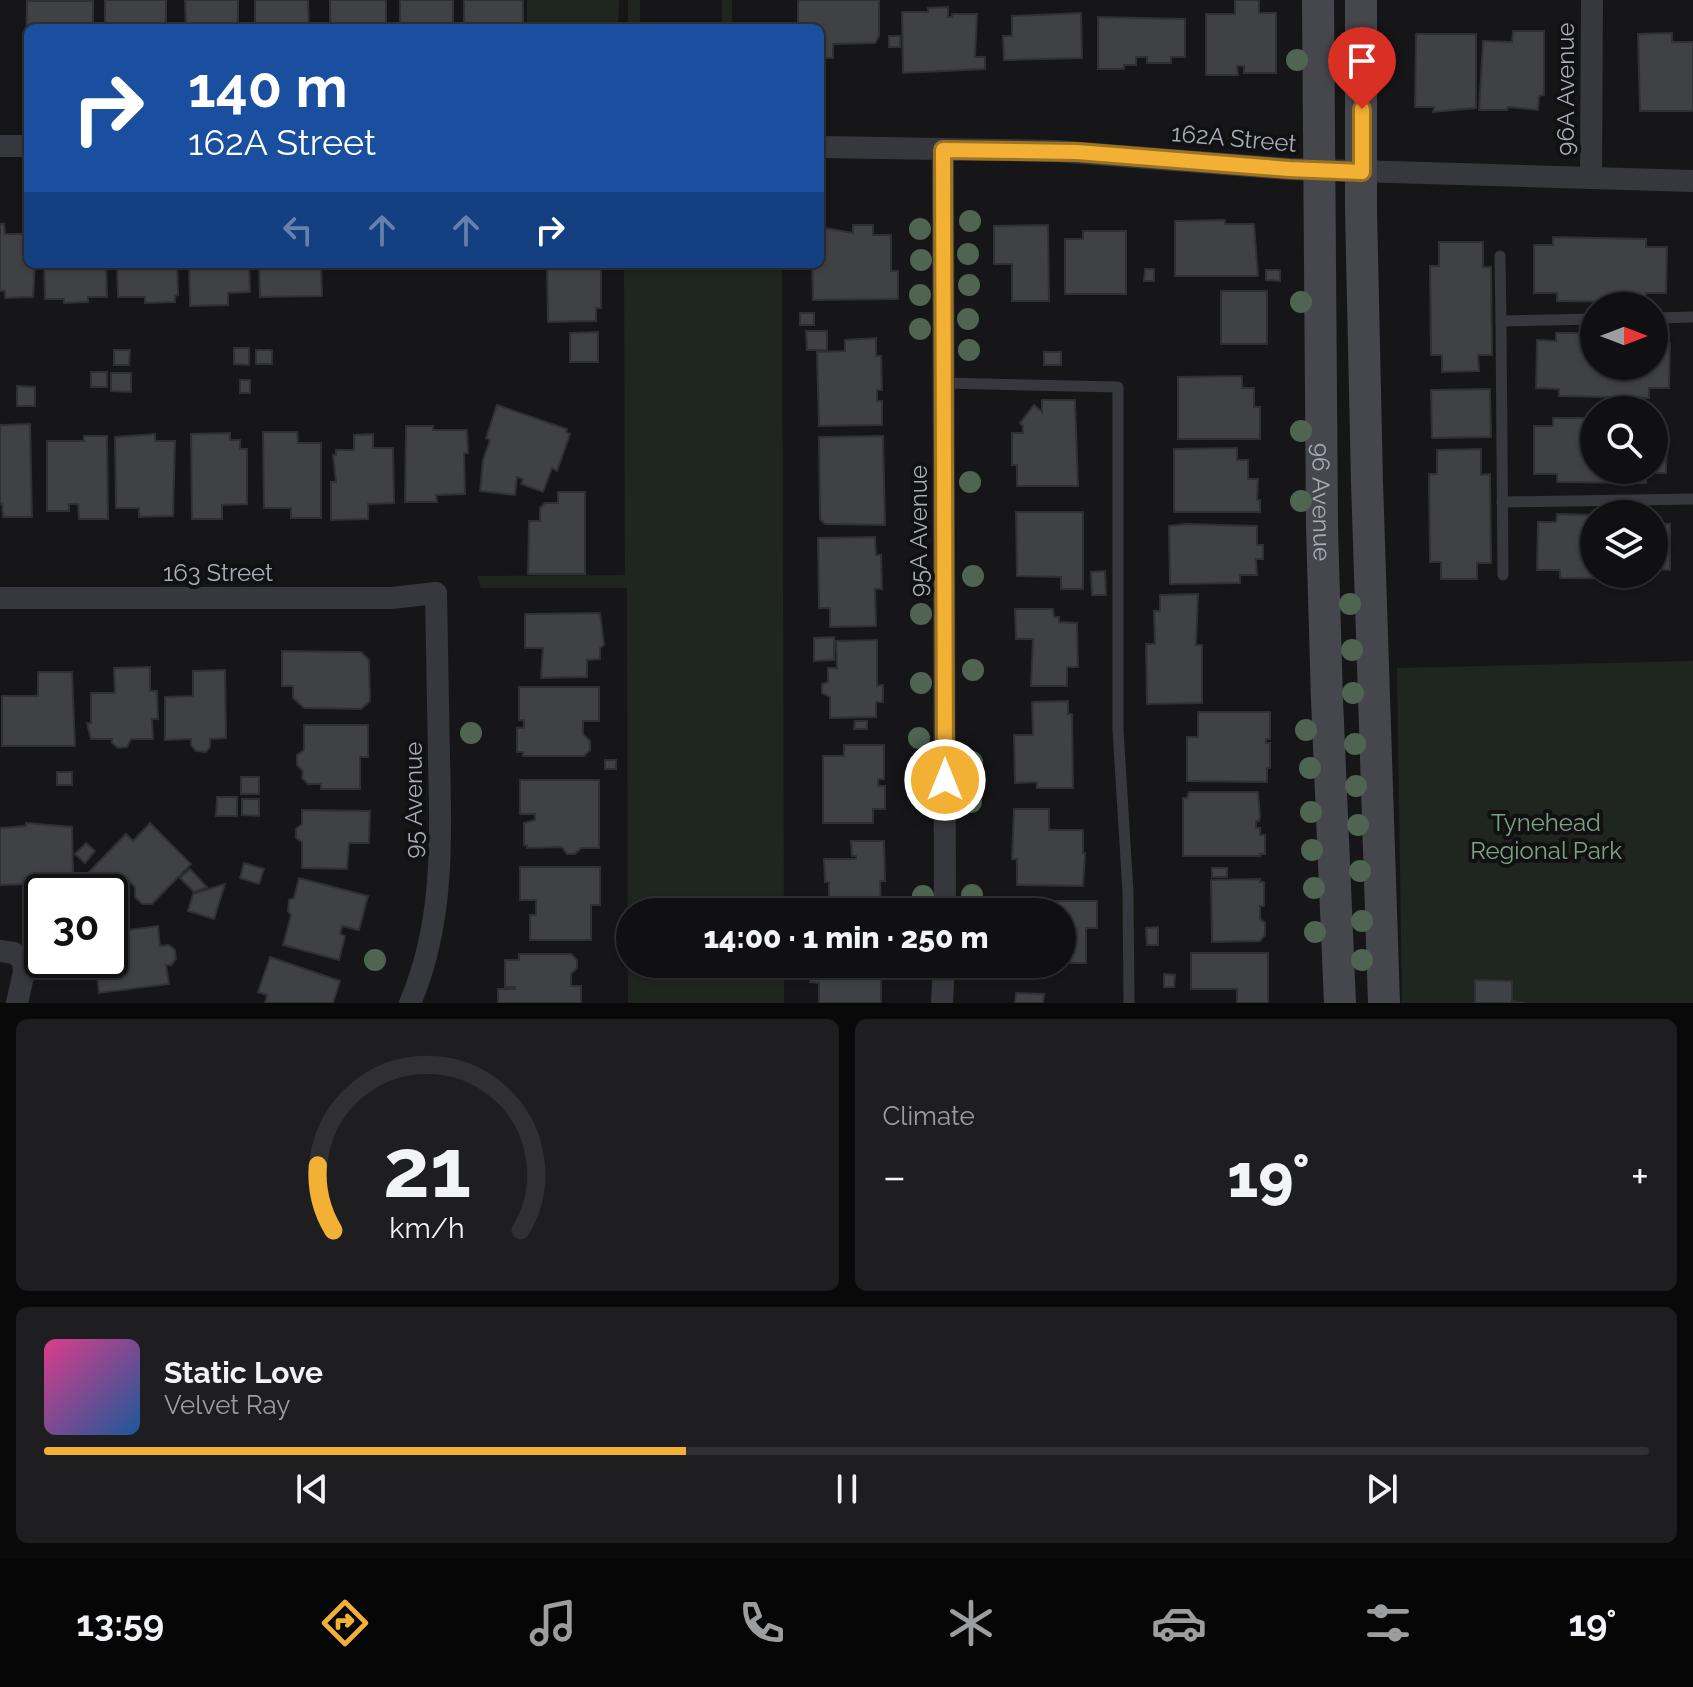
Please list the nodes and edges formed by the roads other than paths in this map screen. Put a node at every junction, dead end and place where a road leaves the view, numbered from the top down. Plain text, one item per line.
1 (1318, 0) edge
2 (1361, 0) edge
3 (1592, 0) edge
4 (0, 146) edge
5 (24, 146) edge
6 (824, 147) edge
7 (943, 150) junction
8 (1318, 170) junction
9 (1362, 172) junction
10 (1591, 178) junction
11 (1693, 181) edge
12 (1500, 256) dead end
13 (1693, 317) edge
14 (1668, 318) edge
15 (1580, 319) edge
16 (1501, 321) junction
17 (944, 383) junction
18 (1693, 499) edge
19 (1502, 502) junction
20 (1503, 575) dead end
21 (436, 593) joint
22 (0, 598) edge
23 (945, 898) edge
24 (0, 951) edge
25 (943, 978) edge
26 (17, 1003) edge
27 (410, 1003) edge
28 (942, 1003) edge
29 (1129, 1003) edge
30 (1340, 1003) edge
31 (1384, 1003) edge

1 - 8 main road, 96 Avenue
2 - 9 main road, 96 Avenue
3 - 10 street, 96A Avenue
4 - 5 street
6 - 7 street, 162A Street
7 - 8 street, 162A Street
7 - 17 street, 95A Avenue
8 - 9 street, 162A Street
8 - 30 main road, 96 Avenue
9 - 10 street, 162A Street
9 - 31 main road, 96 Avenue
10 - 11 street, 162A Street
12 - 16 lane
13 - 14 lane
15 - 16 lane
16 - 19 lane
17 - 23 street, 95A Avenue
17 - 29 lane
18 - 19 lane
19 - 20 lane
21 - 22 street, 163 Street
21 - 27 street, 95 Avenue
24 - 26 street
25 - 28 street

